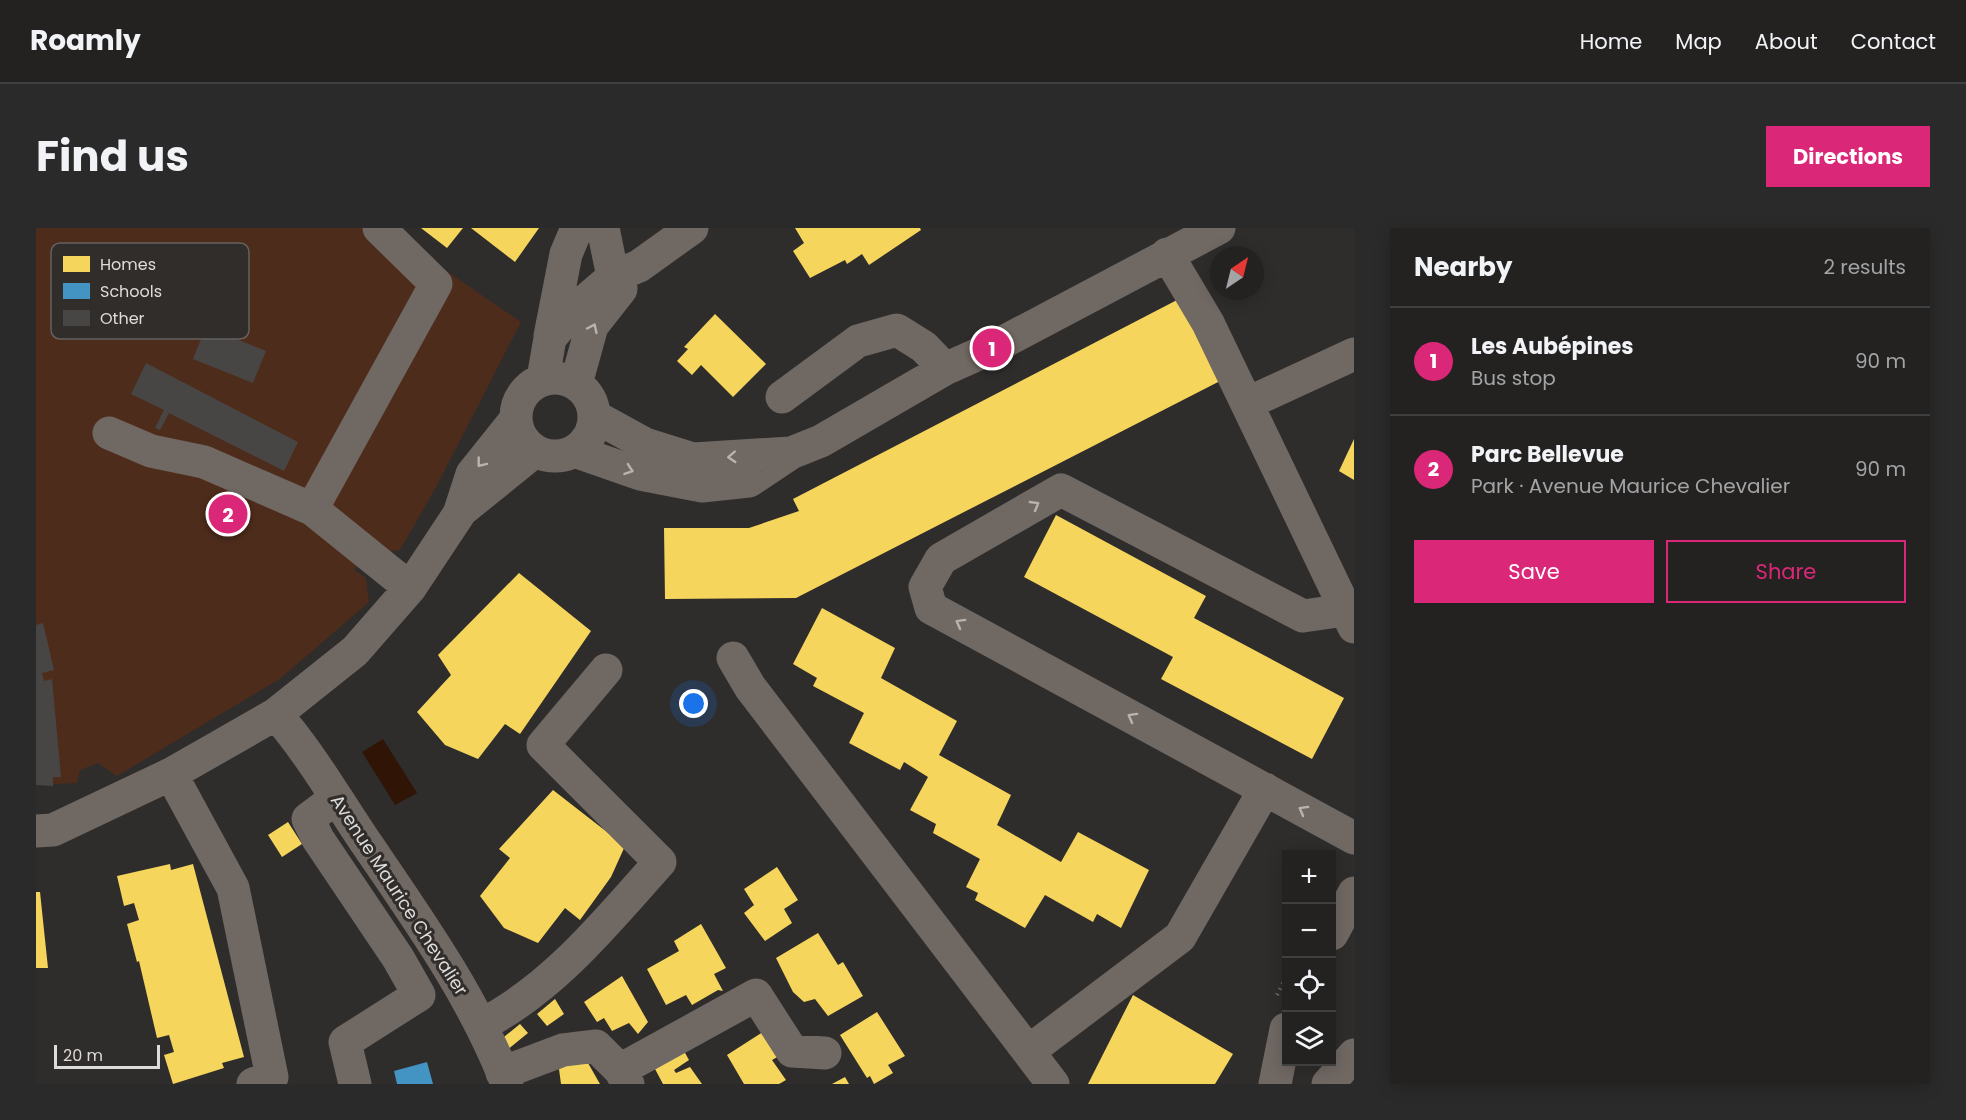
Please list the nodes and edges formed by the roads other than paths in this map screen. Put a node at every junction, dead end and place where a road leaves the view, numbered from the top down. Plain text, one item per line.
1 (379, 228) edge
2 (577, 228) edge
3 (603, 228) edge
4 (692, 228) edge
5 (1219, 228) edge
6 (1167, 254) junction
7 (626, 272) junction
8 (550, 338) junction
9 (1354, 354) edge
10 (945, 369) junction
11 (543, 379) junction
12 (576, 384) junction
13 (782, 397) dead end
14 (1248, 403) junction
15 (594, 416) junction
16 (516, 419) junction
17 (109, 433) dead end
18 (535, 451) junction
19 (574, 451) junction
20 (791, 453) junction
21 (312, 509) junction
22 (459, 514) junction
23 (410, 588) junction
24 (1349, 619) edge
25 (733, 658) dead end
26 (606, 670) dead end
27 (276, 714) junction
28 (171, 774) junction
29 (1264, 789) junction
30 (336, 798) junction
31 (36, 831) edge
32 (1354, 838) edge
33 (1354, 893) edge
34 (1336, 927) edge
35 (481, 1025) junction
36 (1029, 1051) junction
37 (1282, 1052) edge
38 (825, 1053) dead end
39 (1354, 1055) edge
40 (624, 1077) edge
41 (505, 1078) edge
42 (254, 1084) edge
43 (355, 1084) edge
44 (1053, 1084) edge
45 (1275, 1084) edge
46 (1328, 1084) edge

1 - 21 street
2 - 8 street
3 - 7 street
4 - 7 street
5 - 6 street
6 - 10 street
6 - 14 street
7 - 8 street
12 -> 7 street
8 - 11 street
9 - 14 street
10 - 13 street
10 - 20 street
11 - 12 street
11 - 16 street
12 - 15 street
14 - 24 street
15 - 19 street
20 -> 15 street
16 - 18 street
16 -> 22 street
17 - 21 street
18 - 19 street
18 - 22 street
19 -> 20 street
21 - 23 street
22 - 23 street
23 - 27 street
29 -> 24 street
25 - 36 street
26 - 35 street
27 - 28 street
27 - 30 street, Avenue Maurice Chevalier
28 - 31 street
28 - 42 street
32 -> 29 street
29 - 36 street
30 - 35 street, Avenue Maurice Chevalier
30 - 43 street
33 - 34 street
35 - 41 street, Avenue Maurice Chevalier
36 - 44 street
37 - 45 street
38 - 40 street
39 - 46 street
40 - 41 street

